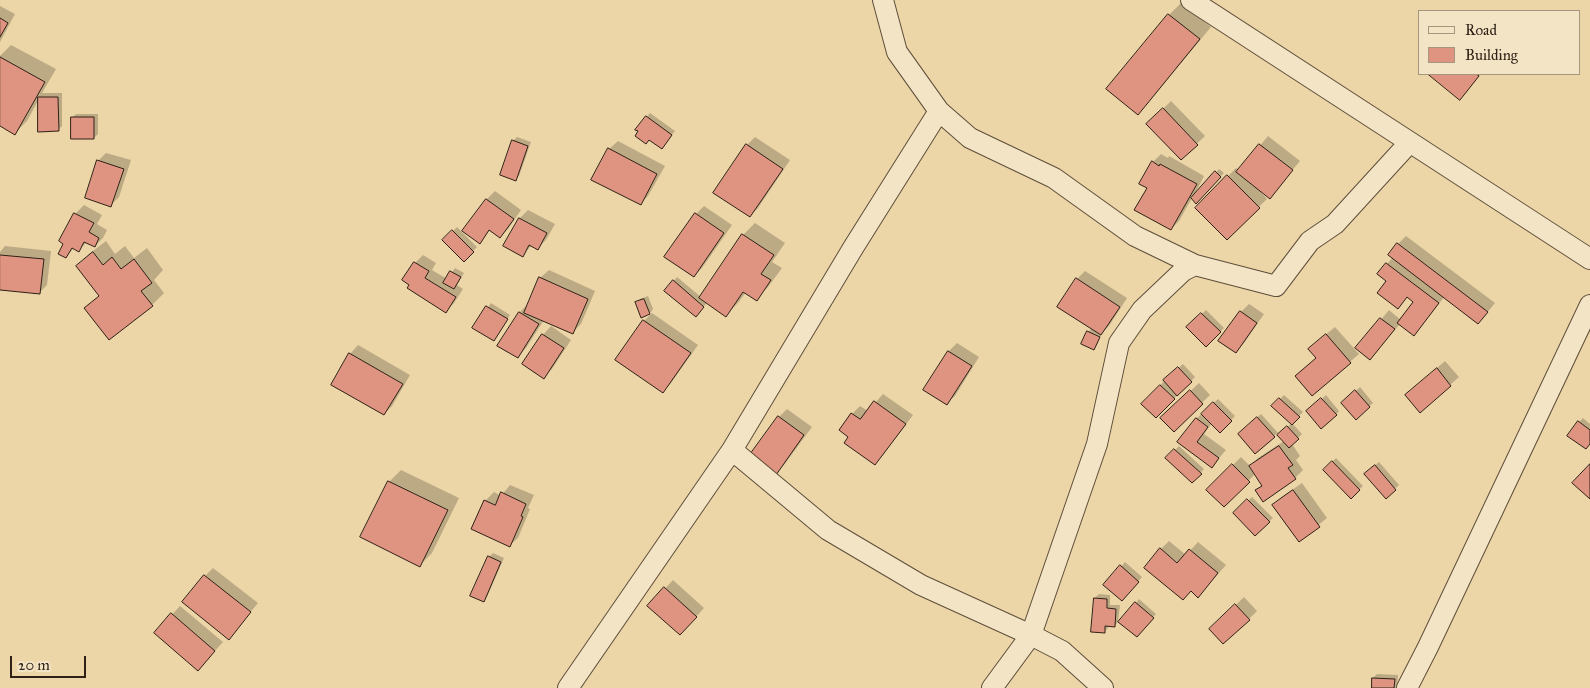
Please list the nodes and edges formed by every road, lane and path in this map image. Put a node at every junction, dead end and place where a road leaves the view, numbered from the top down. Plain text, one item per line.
1 (883, 0) edge
2 (1191, 0) edge
3 (940, 111) junction
4 (1410, 142) junction
5 (1590, 258) edge
6 (1195, 265) junction
7 (1590, 305) edge
8 (732, 450) junction
9 (1031, 635) junction
10 (568, 688) edge
11 (992, 688) edge
12 (1104, 688) edge
13 (1407, 688) edge

1 - 3 street
2 - 4 street
3 - 6 street
3 - 8 street
4 - 5 street
4 - 6 street
6 - 9 street
7 - 13 street
8 - 9 street
8 - 10 street
9 - 11 street
9 - 12 street

